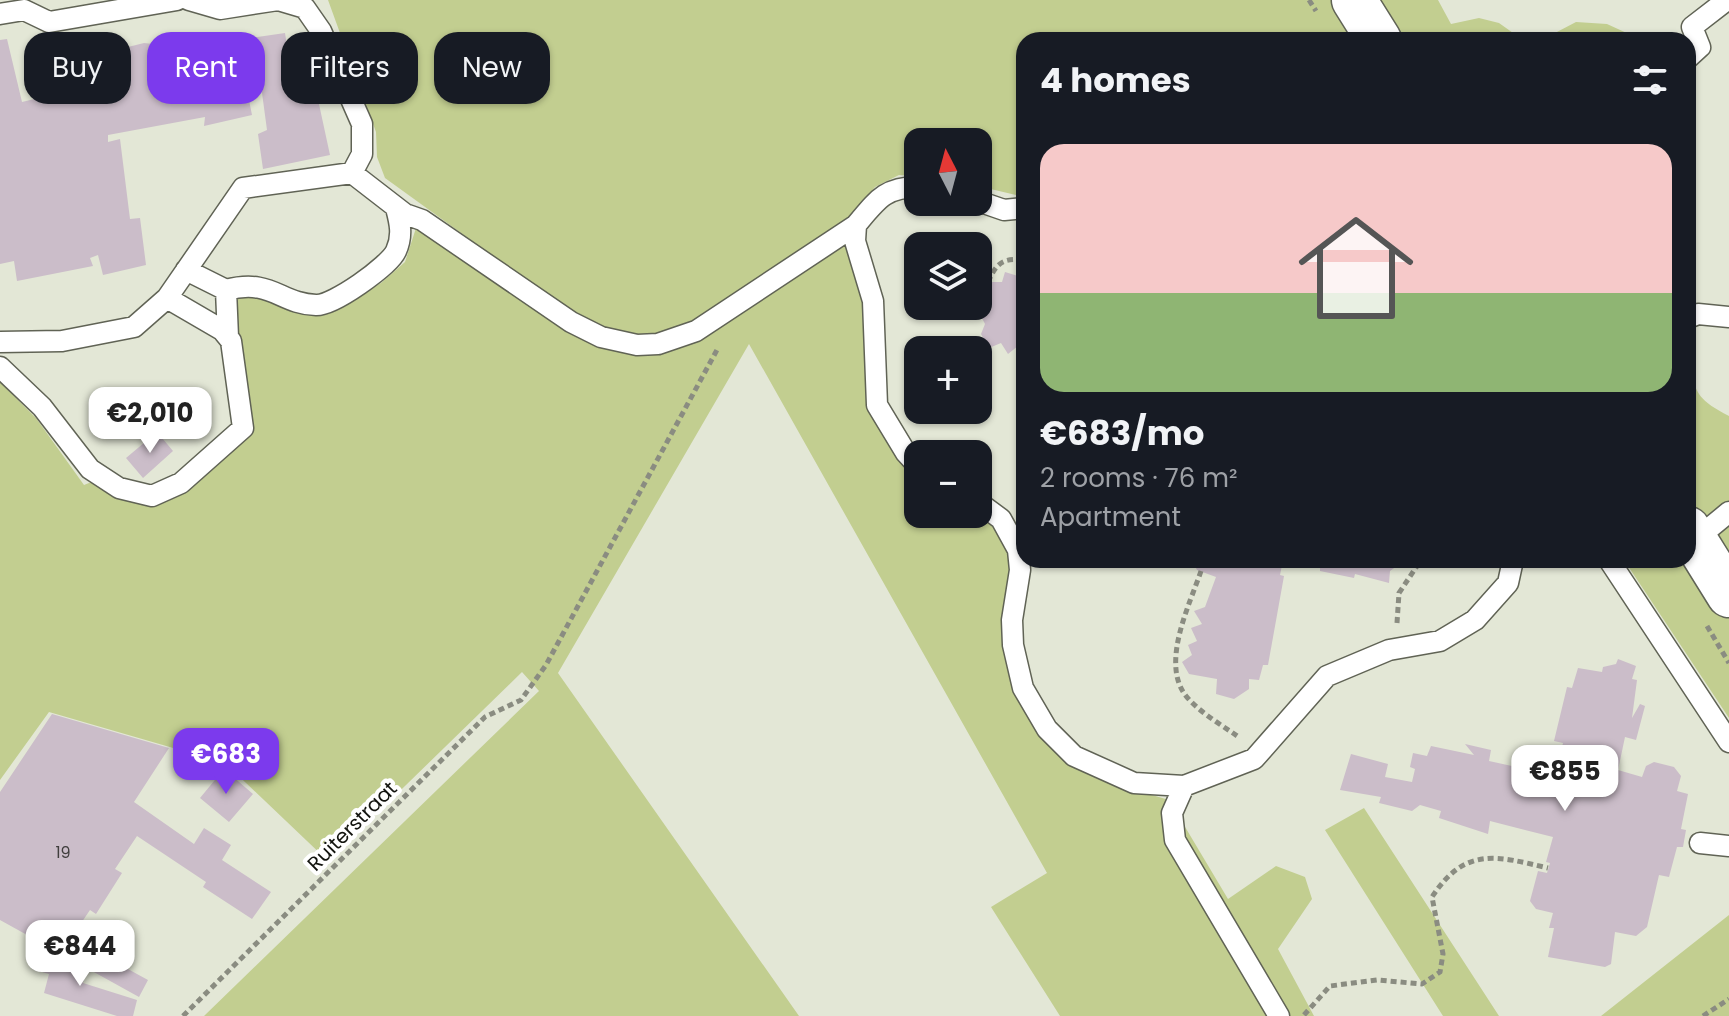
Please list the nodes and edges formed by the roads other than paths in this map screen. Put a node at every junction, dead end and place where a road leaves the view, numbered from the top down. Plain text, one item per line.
1 (177, 0) edge
2 (189, 0) edge
3 (1354, 0) edge
4 (1727, 0) edge
5 (0, 14) edge
6 (1374, 32) edge
7 (1694, 32) edge
8 (352, 173) junction
9 (904, 187) edge
10 (992, 206) edge
11 (396, 208) junction
12 (1016, 209) edge
13 (856, 225) junction
14 (186, 270) junction
15 (226, 290) junction
16 (167, 298) junction
17 (1696, 315) edge
18 (1729, 317) edge
19 (228, 337) junction
20 (0, 342) edge
21 (0, 367) edge
22 (904, 450) edge
23 (992, 512) edge
24 (1729, 512) edge
25 (1696, 533) edge
26 (1696, 541) edge
27 (1016, 546) edge
28 (1017, 568) edge
29 (1511, 568) edge
30 (1614, 568) edge
31 (1729, 595) edge
32 (1729, 742) edge
33 (1184, 786) junction
34 (1700, 843) dead end
35 (1729, 846) edge
36 (1279, 1016) edge

1 - 5 lane
2 - 8 lane
3 - 6 street
4 - 7 lane
8 - 11 lane
8 - 14 lane
9 - 13 lane
10 - 12 lane
11 - 13 lane
11 - 15 lane
13 - 22 lane
14 - 15 lane
14 - 16 lane
15 - 19 lane
16 - 19 lane
16 - 20 lane
17 - 18 lane
19 - 21 lane
23 - 27 lane
24 - 25 lane
26 - 31 street
28 - 33 lane
29 - 33 lane
30 - 32 lane
33 - 36 lane
34 - 35 lane

